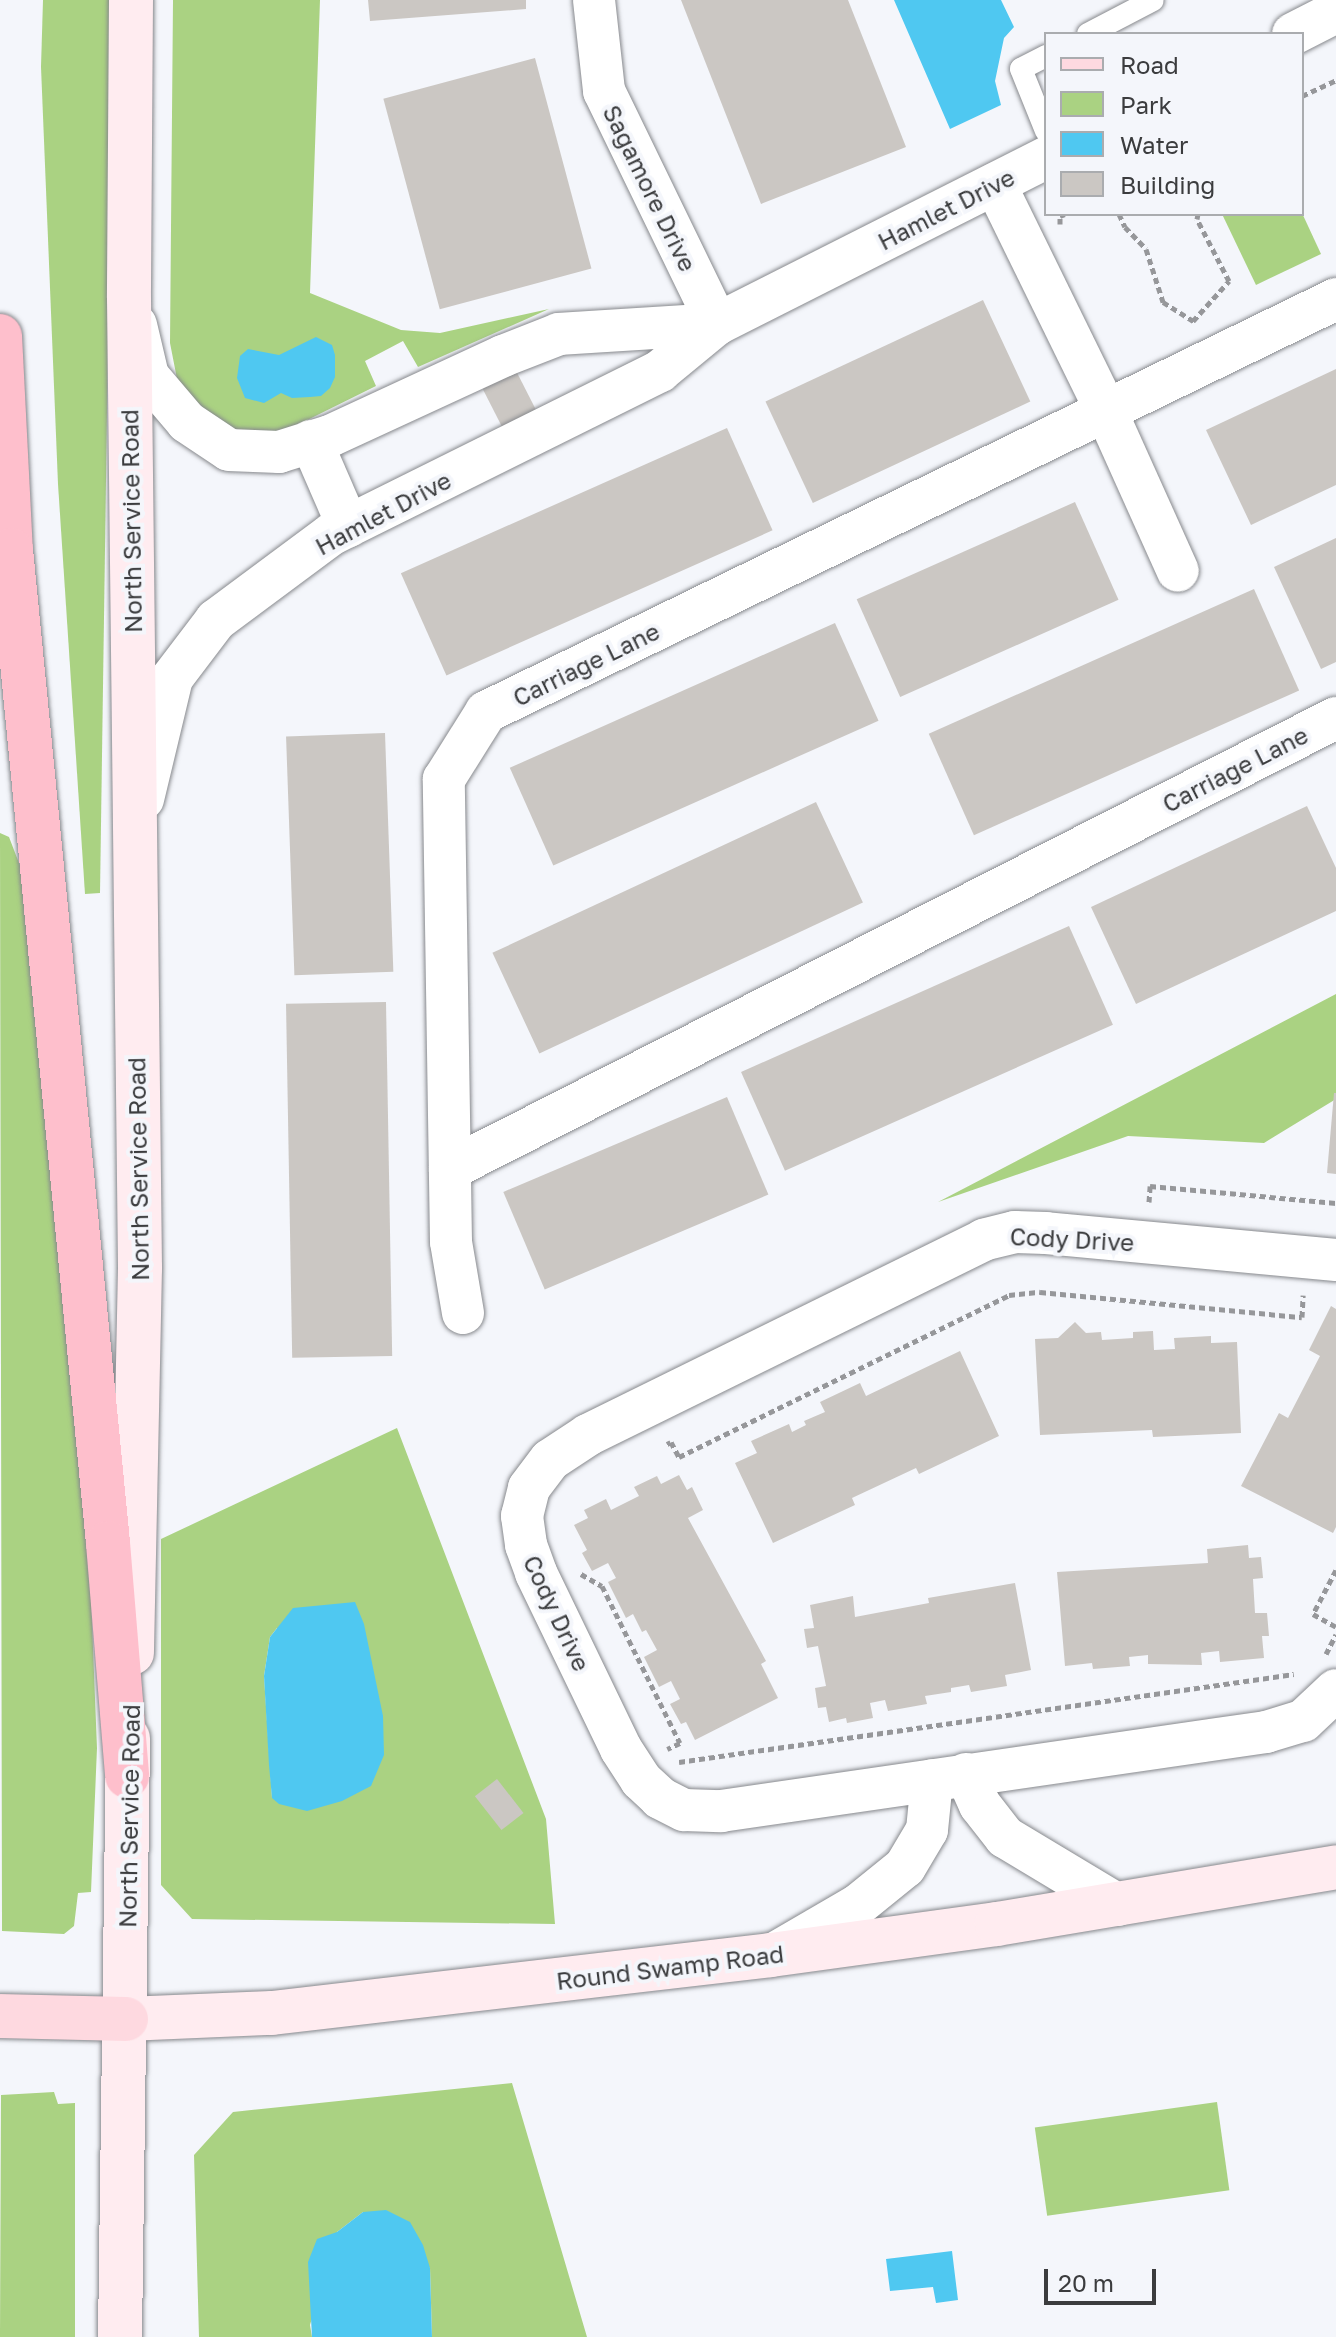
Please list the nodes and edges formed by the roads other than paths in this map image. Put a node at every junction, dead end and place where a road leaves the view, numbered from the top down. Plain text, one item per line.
1 (131, 0) edge
2 (594, 0) edge
3 (1153, 0) edge
4 (1336, 12) edge
5 (1092, 32) edge
6 (1297, 32) edge
7 (1044, 57) edge
8 (1044, 126) edge
9 (1044, 159) edge
10 (995, 184) junction
11 (129, 298) junction
12 (1336, 299) edge
13 (717, 324) junction
14 (0, 336) edge
15 (1106, 411) junction
16 (311, 441) junction
17 (348, 526) junction
18 (1178, 571) dead end
19 (1336, 718) edge
20 (134, 835) junction
21 (450, 1169) junction
22 (1323, 1274) edge
23 (463, 1313) dead end
24 (1321, 1673) edge
25 (127, 1776) junction
26 (949, 1777) junction
27 (1322, 1873) edge
28 (1118, 1905) junction
29 (771, 1955) junction
30 (0, 2016) edge
31 (126, 2019) junction
32 (120, 2337) edge

1 - 11 main road, North Service Road
2 - 13 street, Sagamore Drive
3 - 5 lane
4 - 6 street
7 - 8 lane
9 - 10 street, Hamlet Drive
10 - 13 street, Hamlet Drive
10 - 15 street
11 - 16 street, Hamlet Drive
11 - 20 main road, North Service Road
12 - 15 street, Carriage Lane
13 - 16 street, Hamlet Drive
13 - 17 street, Hamlet Drive
14 - 25 highway
15 - 18 street
15 - 21 street, Carriage Lane
16 - 17 street
17 - 20 street, Hamlet Drive
19 - 21 street, Carriage Lane
20 - 25 main road, North Service Road
21 - 23 street, Carriage Lane
22 - 26 street, Cody Drive
24 - 26 street, Cody Drive
25 - 31 main road, North Service Road
26 - 28 street
26 - 29 street
27 - 28 main road, Round Swamp Road
28 - 29 main road, Round Swamp Road
29 - 31 main road, Round Swamp Road
30 - 31 main road, Round Swamp Road
31 - 32 main road, North Service Road

